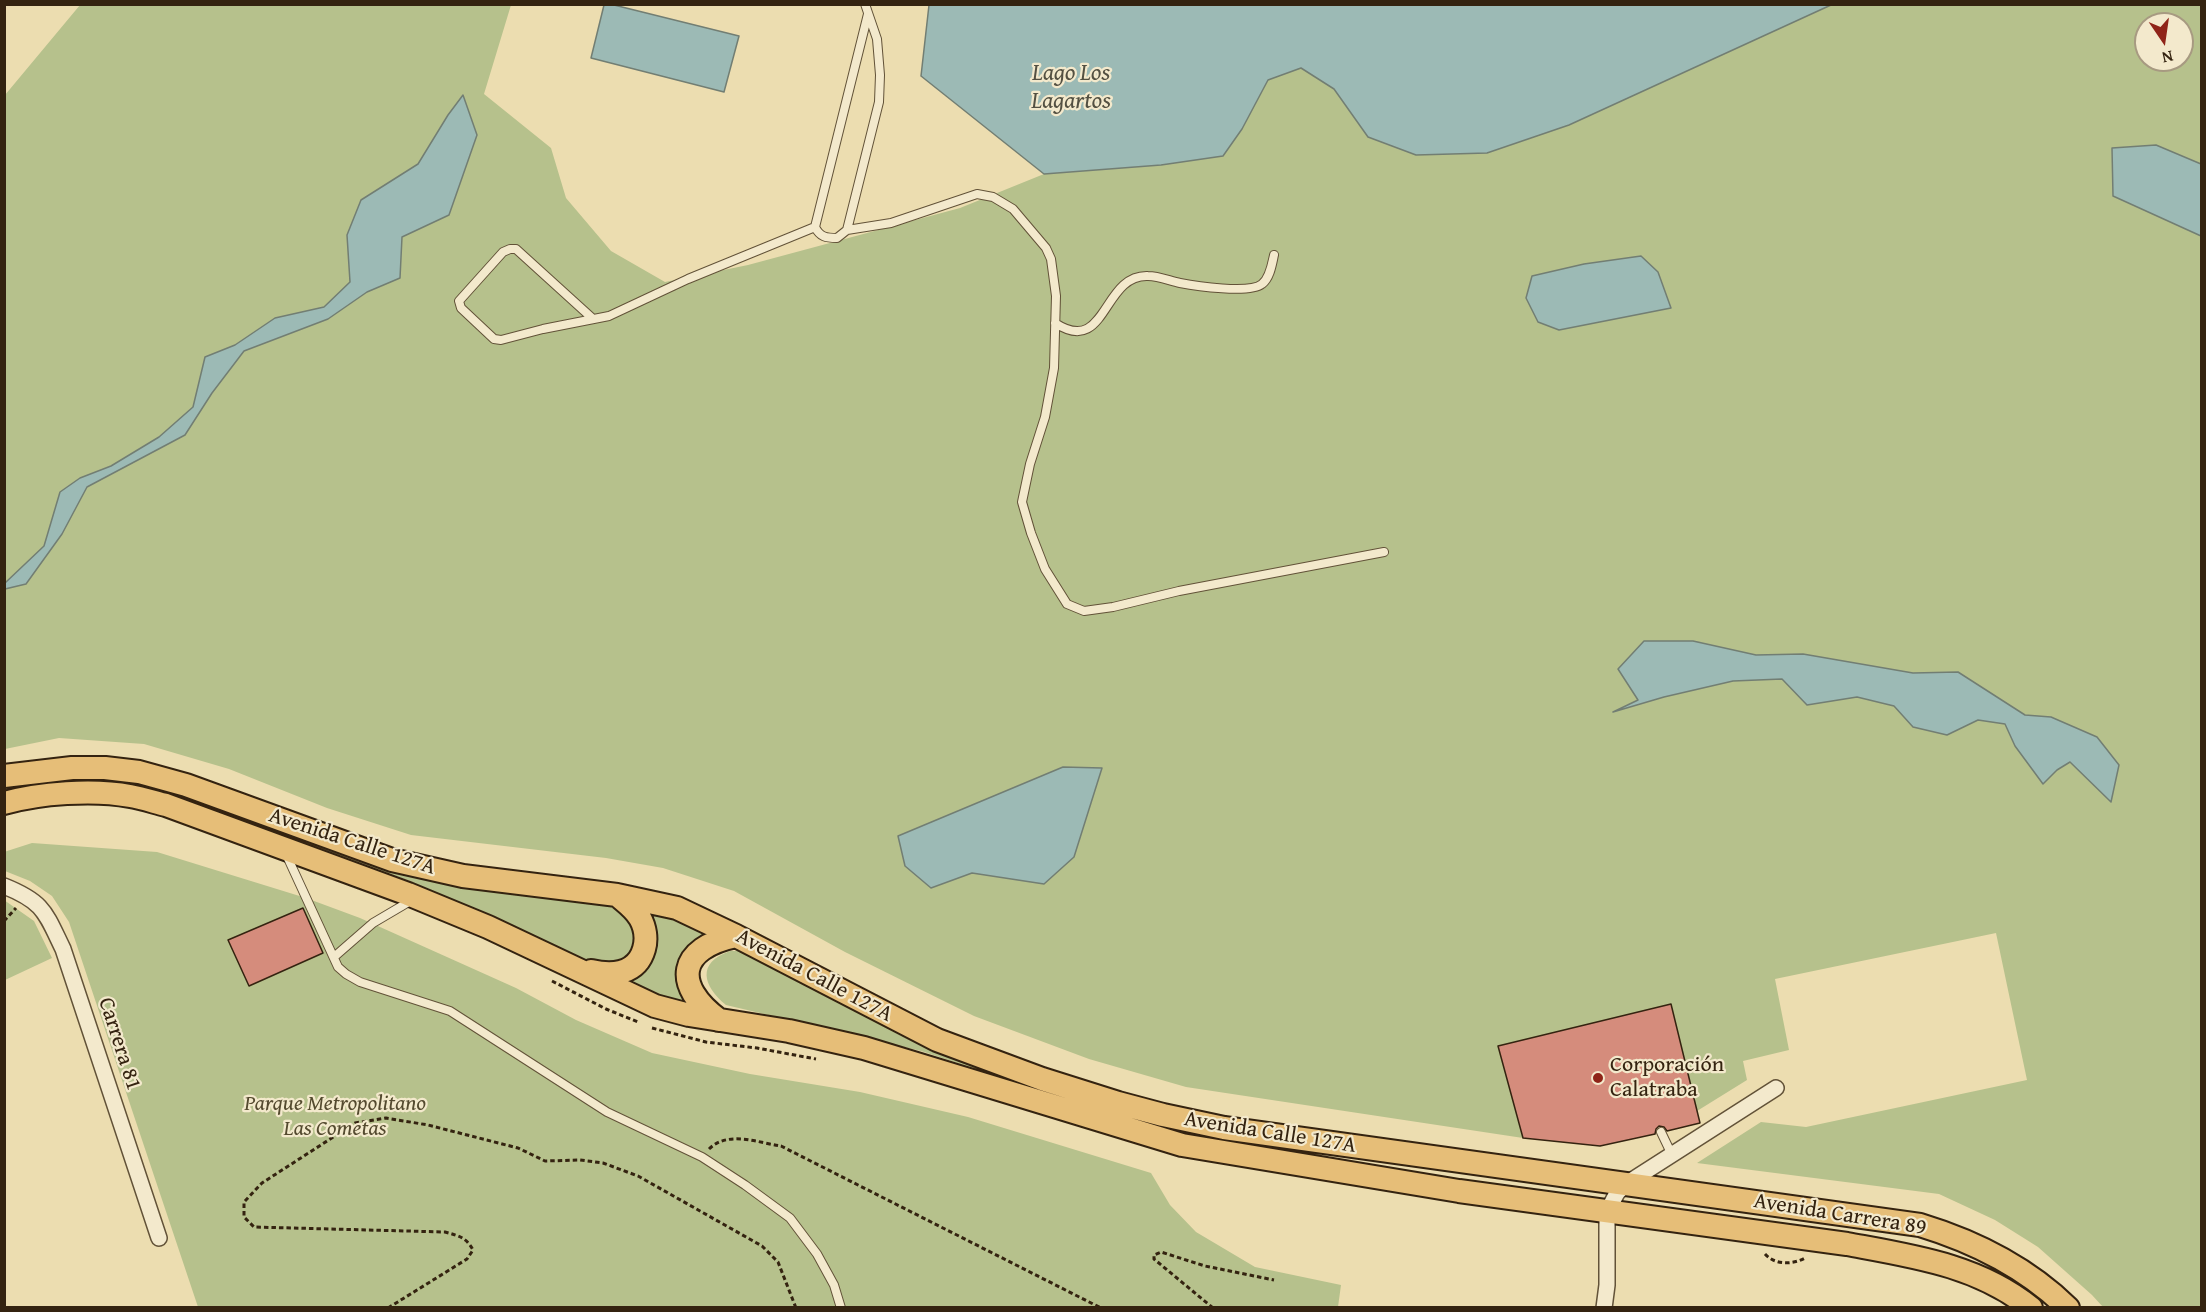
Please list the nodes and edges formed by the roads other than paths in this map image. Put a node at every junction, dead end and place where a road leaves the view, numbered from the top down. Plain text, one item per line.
1 (865, 4) edge
2 (868, 14) junction
3 (815, 227) junction
4 (847, 230) junction
5 (1274, 255) dead end
6 (592, 318) junction
7 (1055, 323) junction
8 (1384, 552) dead end
9 (4, 776) edge
10 (4, 803) edge
11 (283, 848) junction
12 (4, 886) edge
13 (617, 895) junction
14 (416, 897) junction
15 (736, 936) junction
16 (334, 957) junction
17 (578, 969) junction
18 (719, 1020) junction
19 (1776, 1088) dead end
20 (1661, 1132) dead end
21 (1672, 1155) junction
22 (1626, 1184) junction
23 (1607, 1212) junction
24 (159, 1238) dead end
25 (841, 1308) edge
26 (1604, 1308) edge
27 (2031, 1308) edge
28 (2068, 1308) edge

1 - 2 lane
2 - 3 lane
2 - 4 lane
3 - 4 lane
3 - 6 lane
4 - 7 lane
5 - 7 lane
6 - 6 lane
7 - 8 lane
9 - 13 main road, Avenida Calle 127A
10 - 11 main road, Avenida Calle 127A
11 - 14 main road, Avenida Calle 127A
11 - 16 lane
12 - 24 street, Carrera 81
13 - 15 main road, Avenida Calle 127A
13 - 17 main road
14 - 16 lane
14 - 17 main road, Avenida Calle 127A
15 - 18 main road
15 - 22 main road, Avenida Calle 127A
16 - 25 lane
17 - 18 main road, Avenida Calle 127A
18 - 23 main road, Avenida Calle 127A
19 - 21 street
20 - 21 lane
21 - 22 street
22 - 23 street
22 - 28 main road, Avenida Carrera 89
23 - 26 street
23 - 27 main road, Avenida Carrera 89

